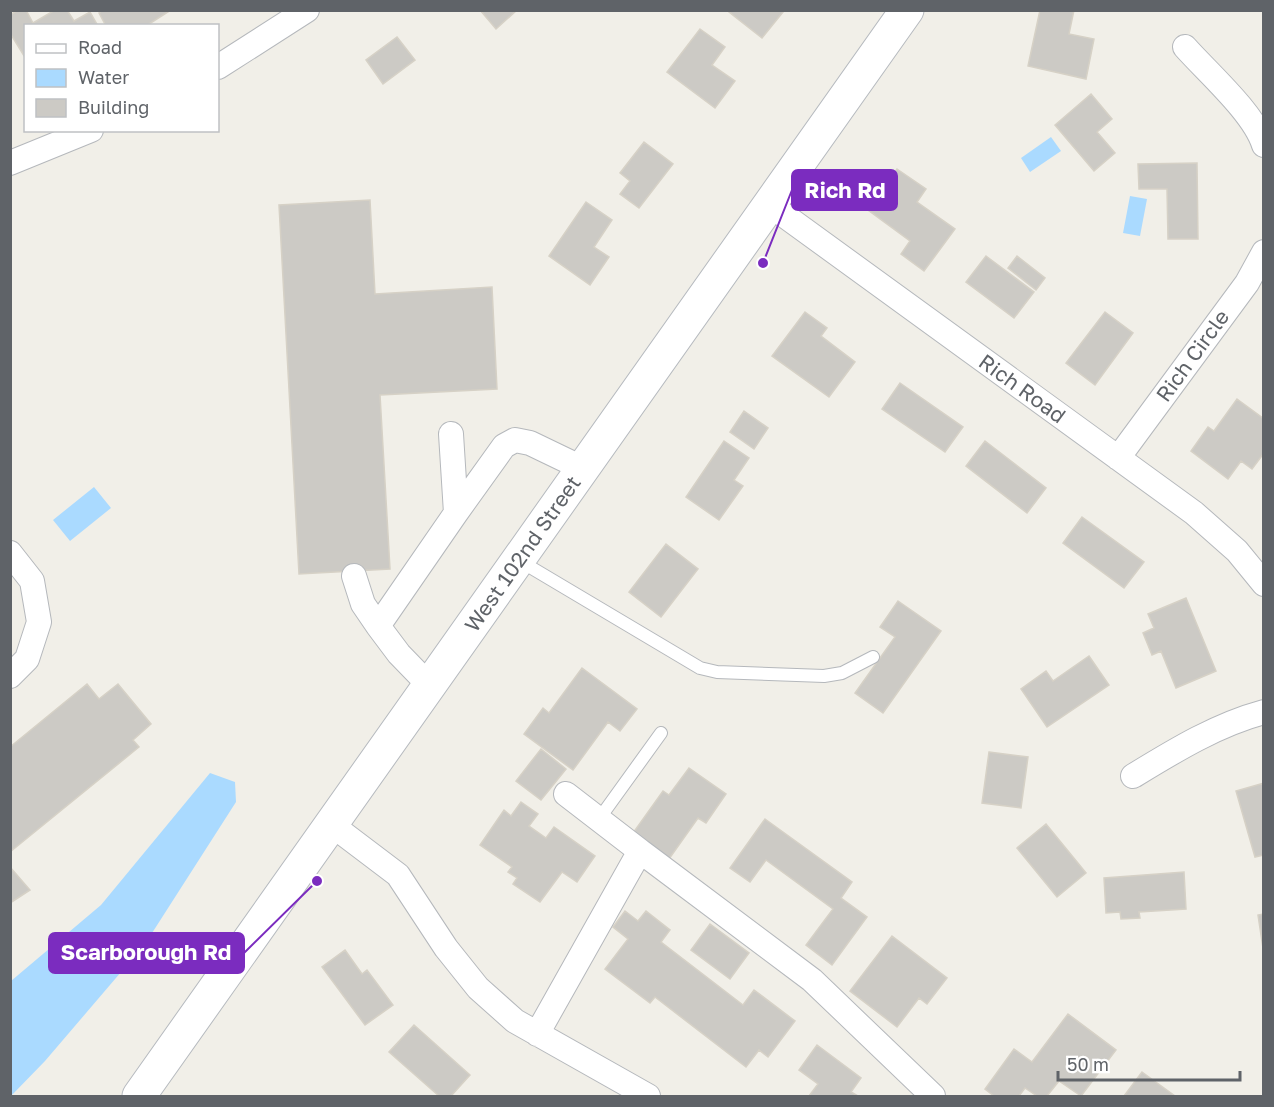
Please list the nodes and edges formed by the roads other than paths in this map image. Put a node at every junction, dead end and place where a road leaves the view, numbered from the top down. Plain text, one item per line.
1 (307, 10) edge
2 (907, 10) edge
3 (1185, 47) dead end
4 (219, 66) edge
5 (86, 132) edge
6 (1263, 145) edge
7 (10, 163) edge
8 (770, 205) junction
9 (1263, 252) edge
10 (451, 434) dead end
11 (1118, 458) junction
12 (584, 469) junction
13 (456, 513) junction
14 (10, 553) edge
15 (519, 560) junction
16 (354, 576) dead end
17 (1263, 584) edge
18 (378, 626) junction
19 (873, 657) dead end
20 (10, 676) edge
21 (430, 686) junction
22 (1263, 712) edge
23 (660, 734) dead end
24 (1132, 776) dead end
25 (566, 794) dead end
26 (599, 819) junction
27 (332, 825) junction
28 (640, 851) junction
29 (537, 1034) junction
30 (139, 1096) edge
31 (648, 1096) edge
32 (933, 1096) edge

1 - 4 street
2 - 8 street, West 102nd Street
3 - 6 street
5 - 7 street
8 - 11 street, Rich Road
8 - 12 street, West 102nd Street
9 - 11 street, Rich Circle
10 - 13 street
11 - 17 street, Rich Road
12 - 13 street
12 - 15 street, West 102nd Street
13 - 18 street
14 - 20 street
15 - 19 lane
15 - 21 street, West 102nd Street
16 - 18 street
18 - 21 street
21 - 27 street, West 102nd Street
22 - 24 street
23 - 26 lane
25 - 26 street
26 - 28 street
27 - 29 street
27 - 30 street, West 102nd Street
28 - 29 street
28 - 32 street
29 - 31 street

